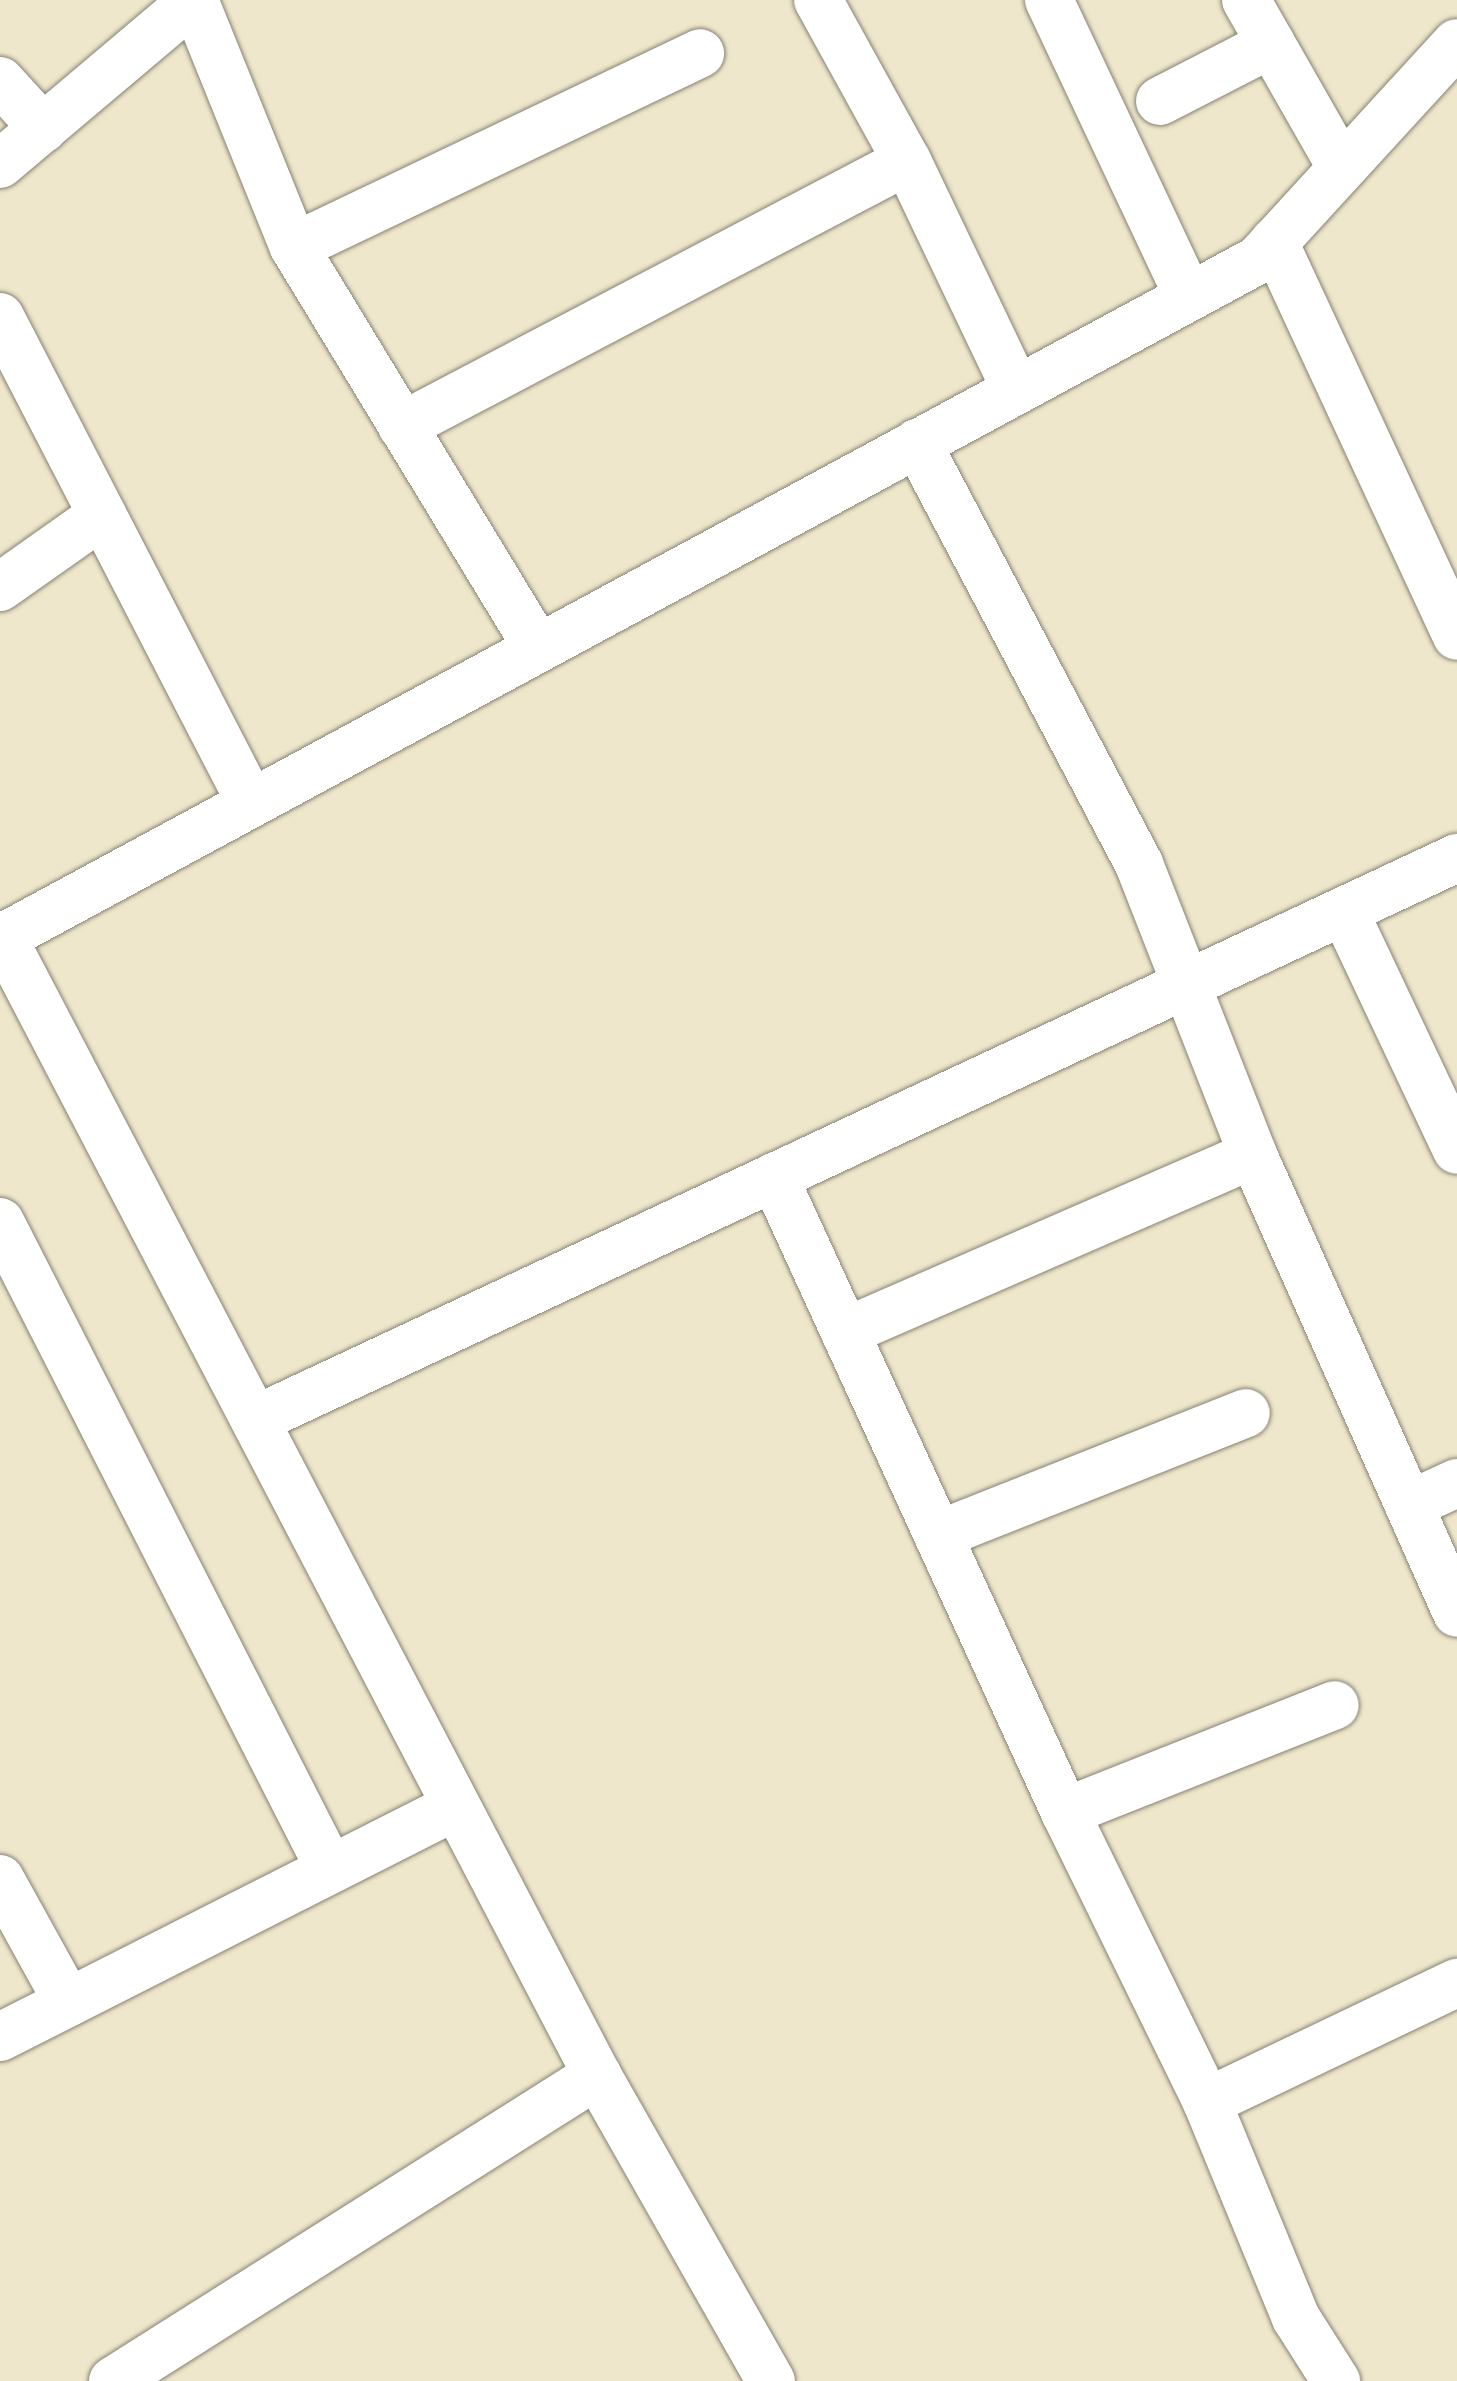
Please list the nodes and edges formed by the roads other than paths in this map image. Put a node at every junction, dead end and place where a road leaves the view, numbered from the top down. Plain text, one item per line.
1 (194, 0) edge
2 (818, 0) edge
3 (1048, 0) edge
4 (1246, 0) edge
5 (1457, 43) edge
6 (1271, 44) junction
7 (700, 53) dead end
8 (0, 81) edge
9 (1160, 100) dead end
10 (43, 128) junction
11 (907, 160) junction
12 (0, 164) edge
13 (1342, 168) junction
14 (1274, 242) junction
15 (294, 247) junction
16 (1189, 297) junction
17 (0, 317) edge
18 (1016, 390) junction
19 (402, 426) junction
20 (917, 443) junction
21 (102, 515) junction
22 (0, 587) edge
23 (1457, 636) edge
24 (538, 648) junction
25 (250, 803) junction
26 (1457, 858) edge
27 (1344, 911) junction
28 (1, 939) edge
29 (1186, 985) junction
30 (1457, 1150) edge
31 (1253, 1155) junction
32 (774, 1177) junction
33 (0, 1222) edge
34 (845, 1332) junction
35 (1246, 1414) dead end
36 (255, 1420) junction
37 (1457, 1483) edge
38 (1409, 1505) junction
39 (938, 1535) junction
40 (1457, 1614) edge
41 (1336, 1706) dead end
42 (456, 1806) junction
43 (1065, 1812) junction
44 (330, 1869) junction
45 (0, 1878) edge
46 (1457, 1984) edge
47 (68, 2002) junction
48 (0, 2037) edge
49 (597, 2075) junction
50 (1206, 2102) junction
51 (113, 2381) edge
52 (772, 2381) edge
53 (1336, 2381) edge

1 - 10 street
1 - 15 street
2 - 11 street
3 - 16 street
4 - 6 street
5 - 13 street
6 - 9 street
6 - 13 street
7 - 15 street
8 - 10 street
10 - 12 street
11 - 18 street
11 - 19 street
13 - 14 street
14 - 16 street
14 - 23 street
15 - 19 street
16 - 18 street
17 - 21 street
18 - 20 street
19 - 24 street
20 - 24 street
20 - 29 street
21 - 22 street
21 - 25 street
24 - 25 street
25 - 28 street
26 - 27 street
27 - 29 street
27 - 30 street
28 - 36 street
29 - 31 street
29 - 32 street
31 - 34 street
31 - 38 street
32 - 34 street
32 - 36 street
33 - 44 street
34 - 39 street
35 - 39 street
36 - 42 street
37 - 38 street
38 - 40 street
39 - 43 street
41 - 43 street
42 - 44 street
42 - 49 street
43 - 50 street
44 - 47 street
45 - 47 street
46 - 50 street
47 - 48 street
49 - 51 street
49 - 52 street
50 - 53 street

